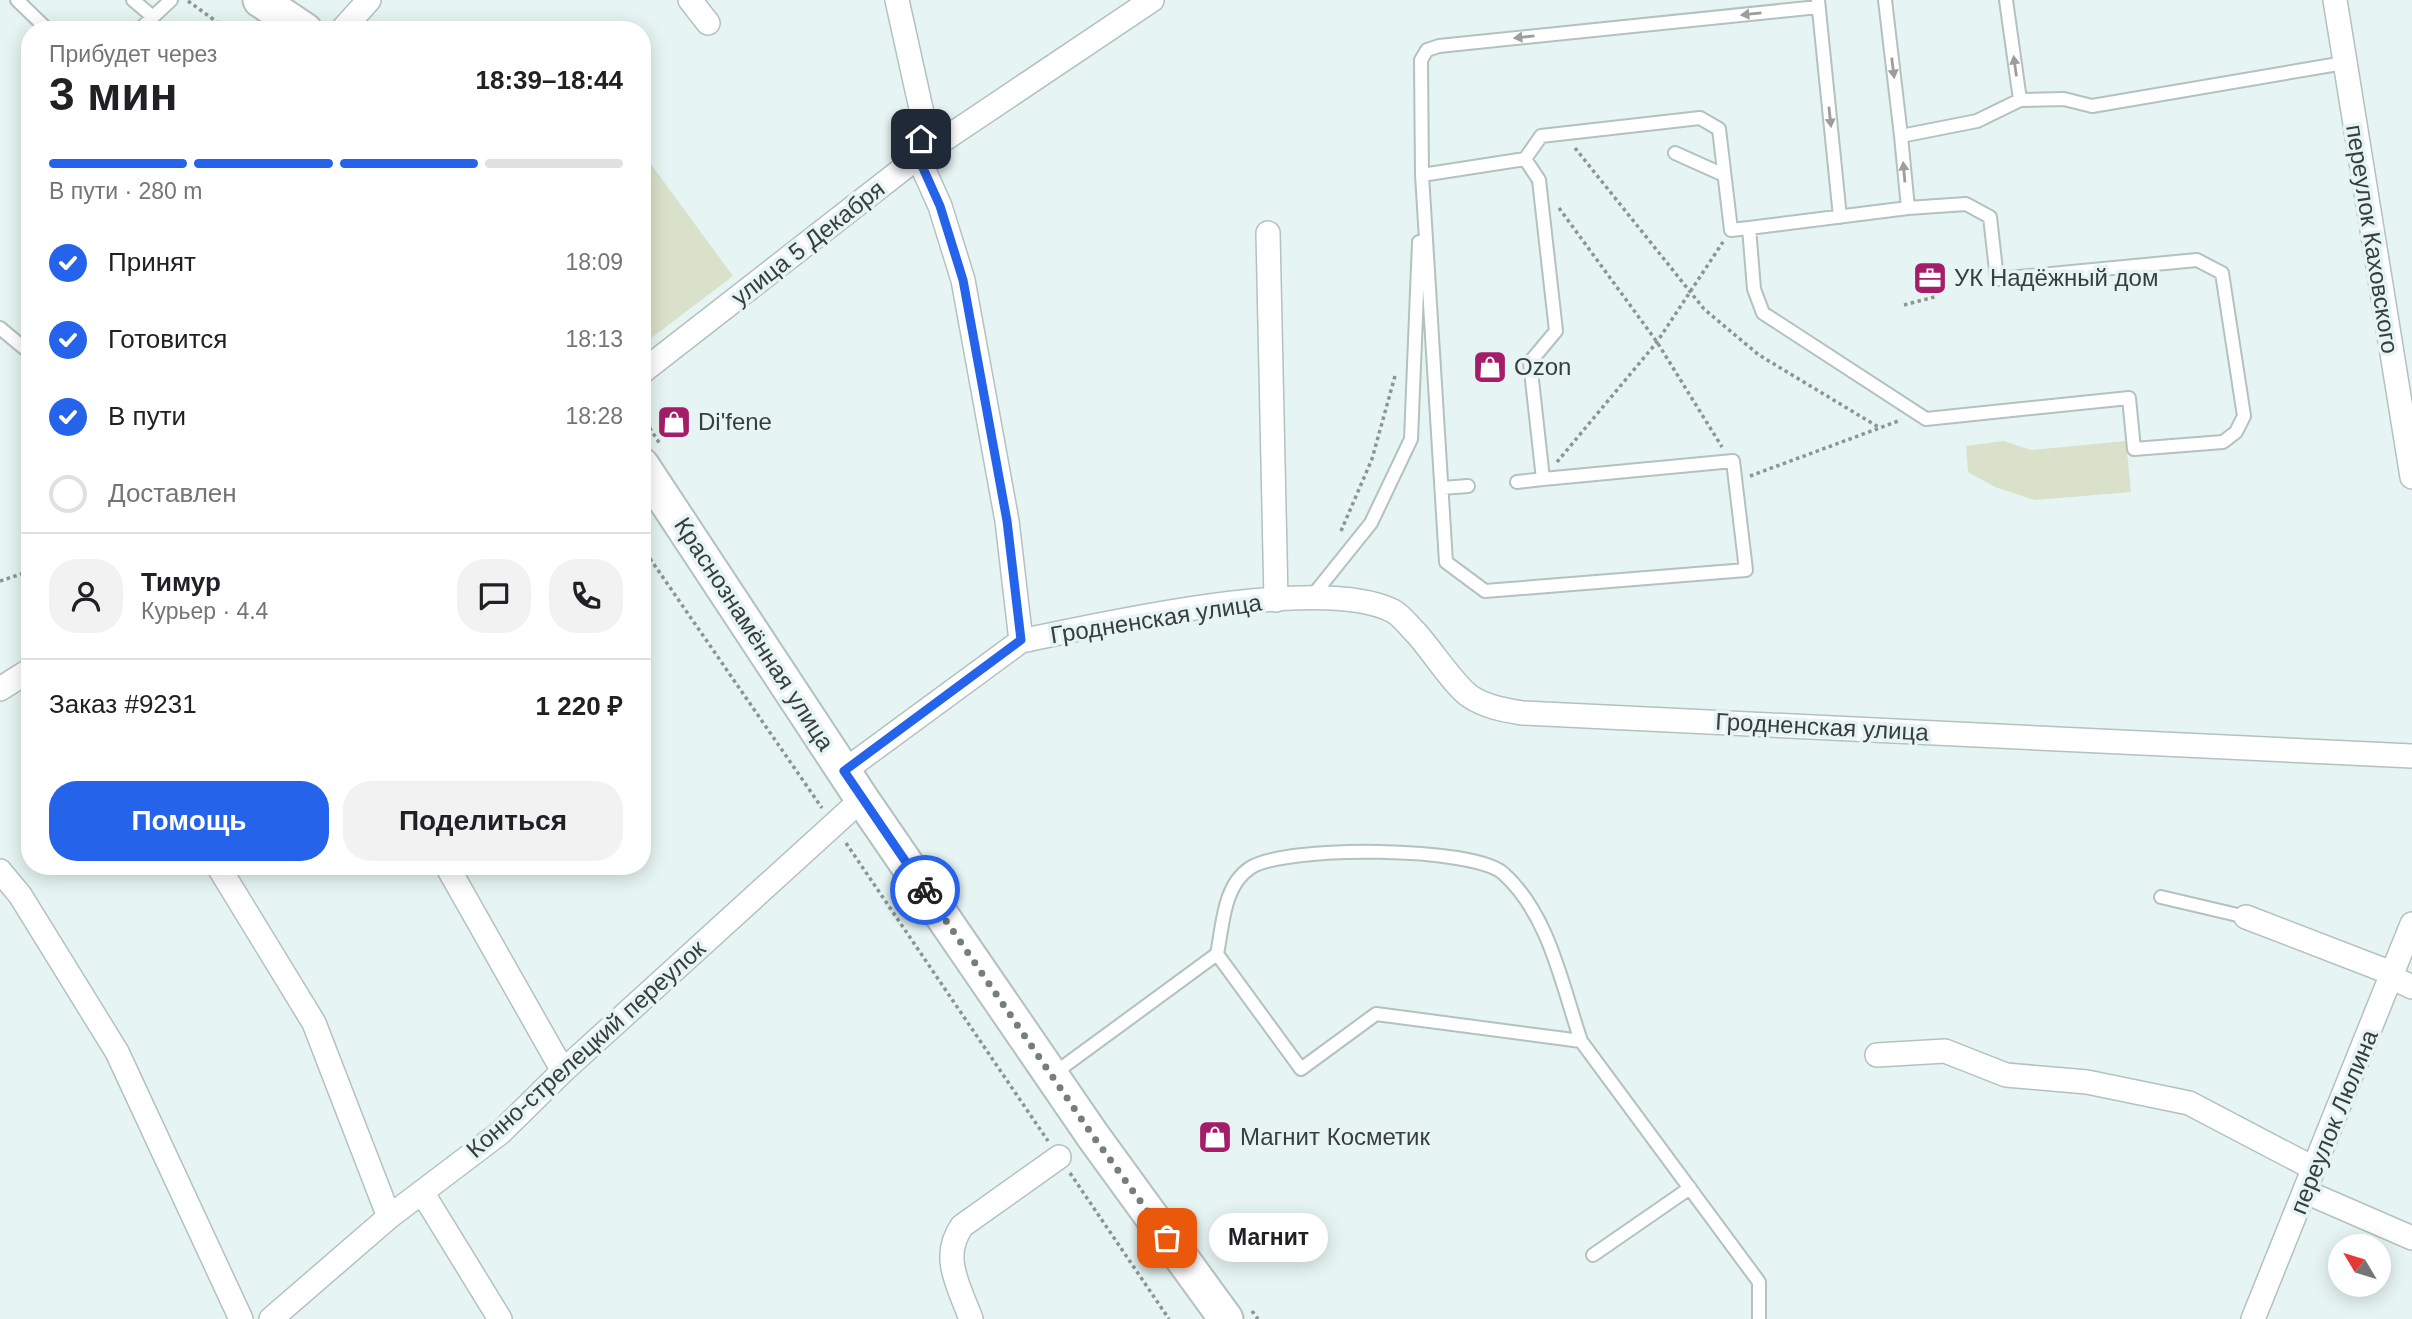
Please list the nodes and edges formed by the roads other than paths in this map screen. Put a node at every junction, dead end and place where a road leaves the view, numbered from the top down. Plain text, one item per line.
1 (17, 0) edge
2 (133, 0) edge
3 (171, 0) edge
4 (260, 0) edge
5 (369, 0) edge
6 (690, 0) edge
7 (897, 0) edge
8 (1152, 0) edge
9 (1885, 0) edge
10 (2006, 0) edge
11 (2335, 0) edge
12 (1818, 4) edge
13 (153, 17) junction
14 (39, 21) edge
15 (149, 21) edge
16 (292, 21) edge
17 (350, 21) edge
18 (708, 23) dead end
19 (2344, 63) junction
20 (2020, 100) junction
21 (1901, 136) junction
22 (1675, 153) dead end
23 (918, 157) junction
24 (1525, 159) junction
25 (1422, 175) junction
26 (1724, 175) junction
27 (1908, 208) junction
28 (1840, 217) junction
29 (1749, 228) junction
30 (1268, 233) dead end
31 (0, 328) edge
32 (21, 346) edge
33 (651, 365) edge
34 (2405, 413) edge
35 (2412, 477) edge
36 (651, 479) edge
37 (1543, 479) junction
38 (1517, 482) dead end
39 (1468, 486) dead end
40 (1442, 488) junction
41 (1276, 600) junction
42 (1310, 600) junction
43 (1021, 640) junction
44 (21, 676) edge
45 (0, 689) edge
46 (2412, 756) edge
47 (844, 771) junction
48 (862, 799) junction
49 (0, 871) edge
50 (224, 875) edge
51 (452, 875) edge
52 (2161, 897) dead end
53 (2246, 917) joint
54 (2412, 924) edge
55 (1217, 954) junction
56 (2400, 979) edge
57 (1581, 1041) junction
58 (1877, 1055) dead end
59 (563, 1071) junction
60 (1052, 1076) junction
61 (1059, 1157) road end
62 (2314, 1168) junction
63 (1689, 1188) junction
64 (422, 1192) junction
65 (2306, 1192) junction
66 (389, 1217) junction
67 (2412, 1238) edge
68 (1593, 1255) dead end
69 (241, 1319) edge
70 (271, 1319) edge
71 (500, 1319) edge
72 (971, 1319) edge
73 (1226, 1319) edge
74 (1759, 1319) edge
75 (2253, 1319) edge

1 - 14 lane
2 - 13 lane
3 - 13 lane
4 - 16 street
5 - 17 street
6 - 18 street
7 - 23 street
8 - 23 street, улица 5 Декабря
9 -> 21 lane
20 -> 10 lane
11 - 19 street, переулок Каховского
12 -> 25 lane
12 -> 28 lane
13 - 15 lane
19 - 20 lane
19 - 34 street, переулок Каховского
20 - 21 lane
27 -> 21 lane
22 - 26 lane
23 - 33 street, улица 5 Декабря
23 - 43 street, Гродненская улица
24 - 25 lane
24 - 26 lane
24 - 37 lane
25 - 40 lane
25 - 42 lane
26 - 29 lane
27 - 28 lane
27 - 29 lane
28 - 29 lane
30 - 41 street, Гродненская улица
31 - 32 lane
34 - 35 street, переулок Каховского
36 - 47 street, Краснознамённая улица
37 - 38 lane
37 - 40 lane
39 - 40 lane
41 - 42 street, Гродненская улица
41 - 43 street, Гродненская улица
42 - 46 street, Гродненская улица
43 - 47 street
44 - 45 street
47 - 48 street, Краснознамённая улица
48 - 59 street, Конно-стрелецкий переулок
48 - 60 street, Краснознамённая улица
49 - 69 street
50 - 66 street
51 - 59 street
52 - 53 lane
53 - 56 street
54 - 56 street, переулок Люлина
55 - 57 lane
55 - 57 lane
55 - 60 lane
56 - 62 street, переулок Люлина
57 - 63 lane
58 - 62 street
59 - 64 street, Конно-стрелецкий переулок
60 - 73 street, Краснознамённая улица
61 - 72 street
62 - 65 street, переулок Люлина
63 - 68 lane
63 - 74 lane
64 - 66 street, Конно-стрелецкий переулок
64 - 71 street
65 - 67 street
65 - 75 street, переулок Люлина
66 - 70 street, Конно-стрелецкий переулок

